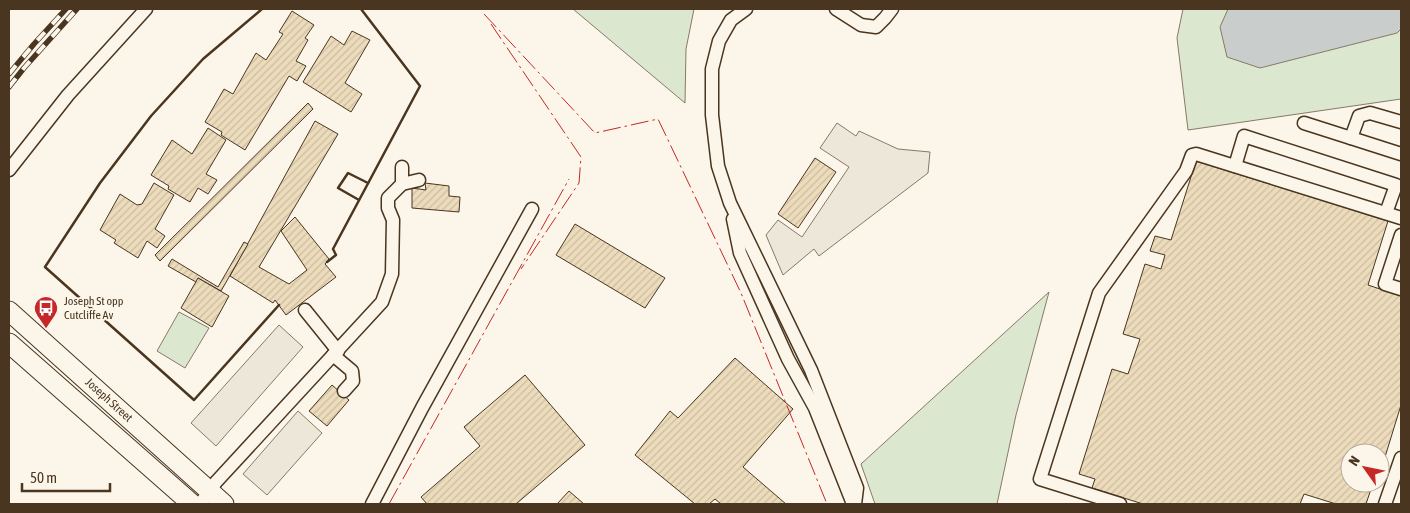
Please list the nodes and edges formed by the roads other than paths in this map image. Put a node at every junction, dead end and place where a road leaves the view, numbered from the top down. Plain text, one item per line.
1 (146, 9) edge
2 (746, 9) edge
3 (836, 9) edge
4 (892, 9) edge
5 (1304, 122) dead end
6 (1401, 122) edge
7 (1351, 138) junction
8 (1401, 154) edge
9 (1235, 166) junction
10 (402, 167) dead end
11 (9, 170) edge
12 (419, 180) dead end
13 (402, 184) junction
14 (730, 203) junction
15 (532, 209) dead end
16 (1386, 213) junction
17 (1401, 218) edge
18 (1401, 235) edge
19 (1401, 289) edge
20 (305, 310) dead end
21 (10, 316) edge
22 (9, 343) edge
23 (336, 353) junction
24 (344, 391) dead end
25 (1401, 458) edge
26 (204, 497) edge
27 (192, 504) edge
28 (224, 504) edge
29 (372, 504) edge
30 (853, 504) edge
31 (1120, 504) edge
32 (1385, 504) edge

1 - 11 lane
2 - 14 lane
3 - 4 lane
5 - 7 lane
6 - 7 lane
7 - 8 lane
9 - 16 lane
9 - 16 lane
9 - 31 lane
10 - 13 lane
12 - 13 lane
13 - 23 lane
14 - 30 lane
14 - 30 lane
15 - 29 lane
16 - 17 lane
18 - 19 lane
20 - 23 lane
21 - 26 highway, Joseph Street
22 - 27 highway, Joseph Street
23 - 24 lane
23 - 26 lane
25 - 32 lane
26 - 28 highway, Joseph Street

